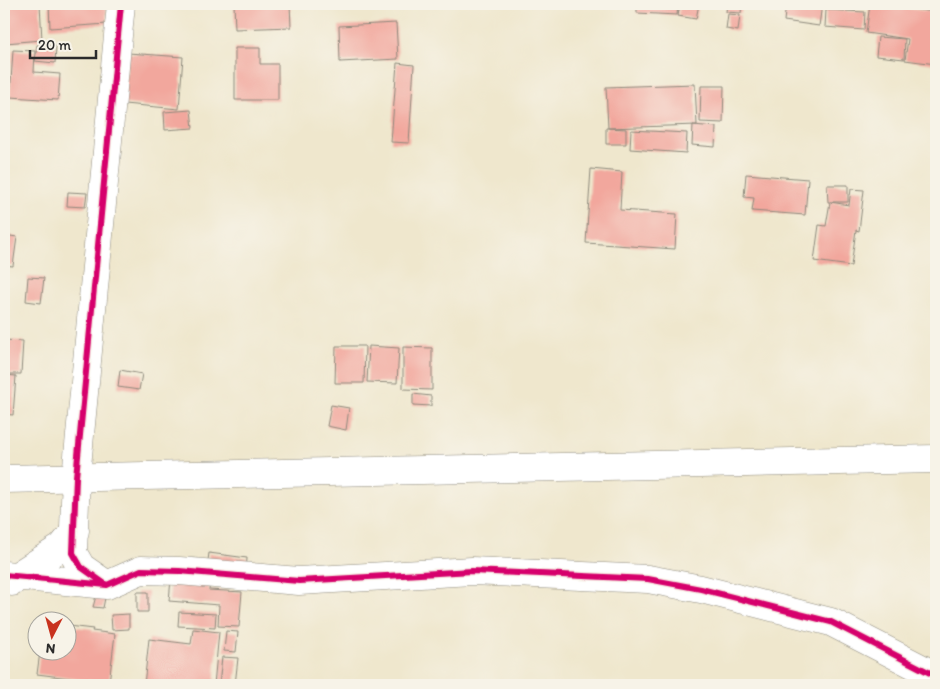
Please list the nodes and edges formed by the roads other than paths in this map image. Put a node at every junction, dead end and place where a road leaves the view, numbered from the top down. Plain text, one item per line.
1 (121, 4) edge
2 (936, 459) edge
3 (76, 478) junction
4 (4, 479) edge
5 (75, 532) junction
6 (8, 582) edge
7 (107, 585) junction
8 (936, 676) edge

1 - 3 main road
2 - 3 main road
3 - 4 main road
3 - 5 main road
5 - 6 main road
5 - 7 main road
6 - 7 main road
7 - 8 main road

